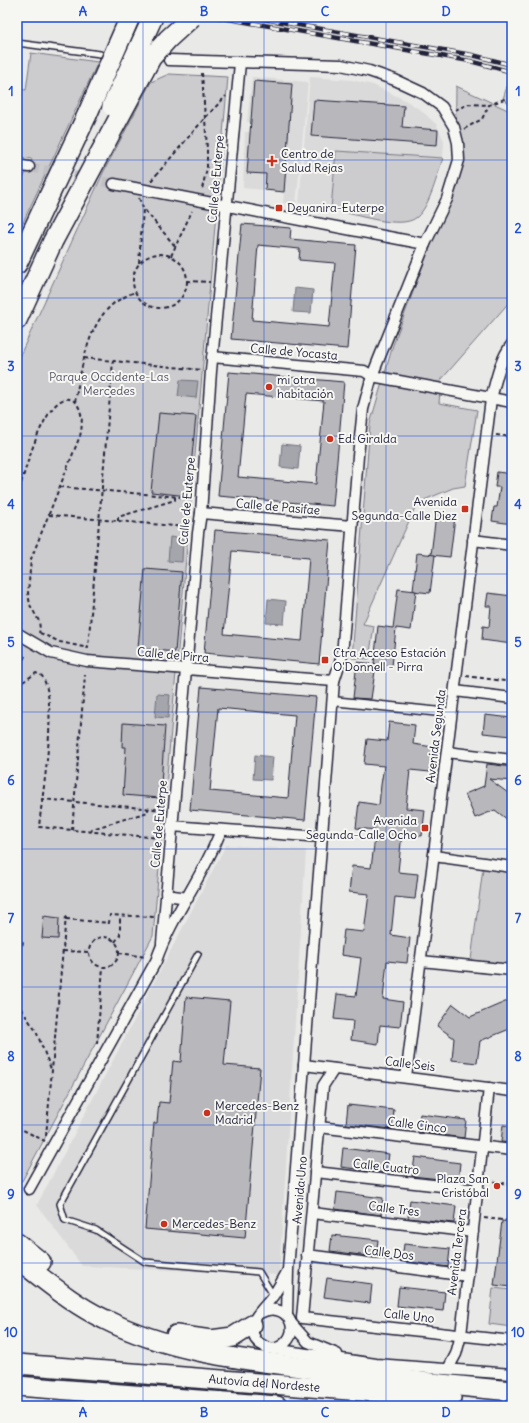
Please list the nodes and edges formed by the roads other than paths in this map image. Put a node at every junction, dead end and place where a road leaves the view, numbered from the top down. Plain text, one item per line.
1 (130, 17) edge
2 (153, 17) edge
3 (192, 17) edge
4 (17, 43) edge
5 (100, 54) dead end
6 (169, 60) dead end
7 (240, 63) junction
8 (17, 165) edge
9 (29, 167) tunnel mouth
10 (114, 184) tunnel mouth
11 (228, 205) junction
12 (52, 241) junction
13 (425, 244) junction
14 (17, 264) edge
15 (17, 320) edge
16 (512, 344) edge
17 (212, 358) junction
18 (372, 376) junction
19 (491, 399) junction
20 (512, 402) edge
21 (201, 513) junction
22 (352, 526) junction
23 (473, 540) junction
24 (512, 545) edge
25 (17, 633) edge
26 (187, 670) junction
27 (334, 681) junction
28 (455, 691) junction
29 (512, 698) edge
30 (332, 701) junction
31 (451, 713) junction
32 (447, 752) junction
33 (512, 760) edge
34 (171, 826) junction
35 (221, 830) junction
36 (322, 836) junction
37 (434, 856) junction
38 (512, 867) edge
39 (166, 892) junction
40 (188, 898) junction
41 (162, 943) junction
42 (198, 954) dead end
43 (421, 961) junction
44 (512, 970) edge
45 (304, 1066) junction
46 (334, 1069) junction
47 (406, 1077) junction
48 (489, 1088) junction
49 (512, 1091) edge
50 (319, 1127) junction
51 (483, 1146) junction
52 (512, 1150) edge
53 (315, 1172) junction
54 (478, 1185) junction
55 (29, 1188) dead end
56 (312, 1213) junction
57 (473, 1232) junction
58 (17, 1243) edge
59 (307, 1255) junction
60 (17, 1259) edge
61 (288, 1270) junction
62 (468, 1276) junction
63 (273, 1295) junction
64 (286, 1315) junction
65 (302, 1318) joint
66 (256, 1319) junction
67 (292, 1324) junction
68 (461, 1335) junction
69 (512, 1341) edge
70 (266, 1348) junction
71 (17, 1364) edge
72 (376, 1364) junction
73 (448, 1369) junction
74 (512, 1374) edge
75 (17, 1386) edge
76 (512, 1391) edge
77 (512, 1403) edge
78 (249, 1405) edge
79 (277, 1406) edge

1 - 14 highway, bridge
2 - 12 highway, bridge
3 - 12 highway, bridge
4 - 5 lane
6 - 7 street
7 - 11 street, Calle de Euterpe
7 - 13 street
8 - 9 street
10 - 11 street
11 - 13 street
11 - 17 street, Calle de Euterpe
12 - 15 highway
13 - 18 street
16 - 19 street, Avenida Segunda
17 - 18 street, Calle de Yocasta
17 - 21 street, Calle de Euterpe
18 - 19 street, Calle de Yocasta
18 - 22 street
19 - 20 street, Calle de Yocasta
19 - 23 street, Avenida Segunda
21 - 22 street, Calle de Pasifae
21 - 26 street, Calle de Euterpe
22 - 27 street
23 - 24 street
23 - 28 street, Avenida Segunda
25 - 26 street, Calle de Pirra
26 - 27 street, Calle de Pirra
26 - 34 street, Calle de Euterpe
27 - 30 street
28 - 29 street
28 - 31 street, Avenida Segunda
30 - 31 street
30 - 36 street
31 - 32 street, Avenida Segunda
32 - 33 street
32 - 37 street, Avenida Segunda
34 - 35 street
34 - 39 street, Calle de Euterpe
35 - 36 street
35 - 40 street, Calle de Euterpe
36 - 45 street
37 - 38 street
37 - 43 street, Avenida Segunda
39 - 40 street
39 - 41 street, Calle de Euterpe
40 - 41 street, Calle de Euterpe
41 - 55 street, Calle de Euterpe
42 - 63 lane
43 - 44 street
43 - 47 street, Avenida Segunda
45 - 46 street, Calle Seis
45 - 61 street
46 - 47 street, Calle Seis
46 - 50 street, Avenida Uno
47 - 48 street, Calle Seis
48 - 49 street, Calle Seis
48 - 51 street, Avenida Tercera
50 - 51 street, Calle Cinco
50 - 53 street, Avenida Uno
51 - 52 street, Calle Cinco
51 - 54 street, Avenida Tercera
53 - 54 street, Calle Cuatro
53 - 56 street, Avenida Uno
54 - 57 street, Avenida Tercera
56 - 57 street, Calle Tres
56 - 59 street, Avenida Uno
57 - 62 street, Avenida Tercera
58 - 66 highway
59 - 62 street, Calle Dos
59 - 65 street, Avenida Uno
60 - 76 highway
61 - 63 street
61 - 64 street
62 - 68 street, Avenida Tercera
63 - 66 street
64 - 66 street
64 - 67 street
65 - 68 street, Calle Uno
66 - 70 street
67 - 70 street
67 - 72 street
68 - 69 street, Calle Uno
68 - 73 street, Avenida Tercera
70 - 72 street
71 - 77 highway, Autovía del Nordeste
72 - 73 street
73 - 74 street
75 - 78 highway, Autovía del Nordeste
78 - 79 highway, Autovía del Nordeste

